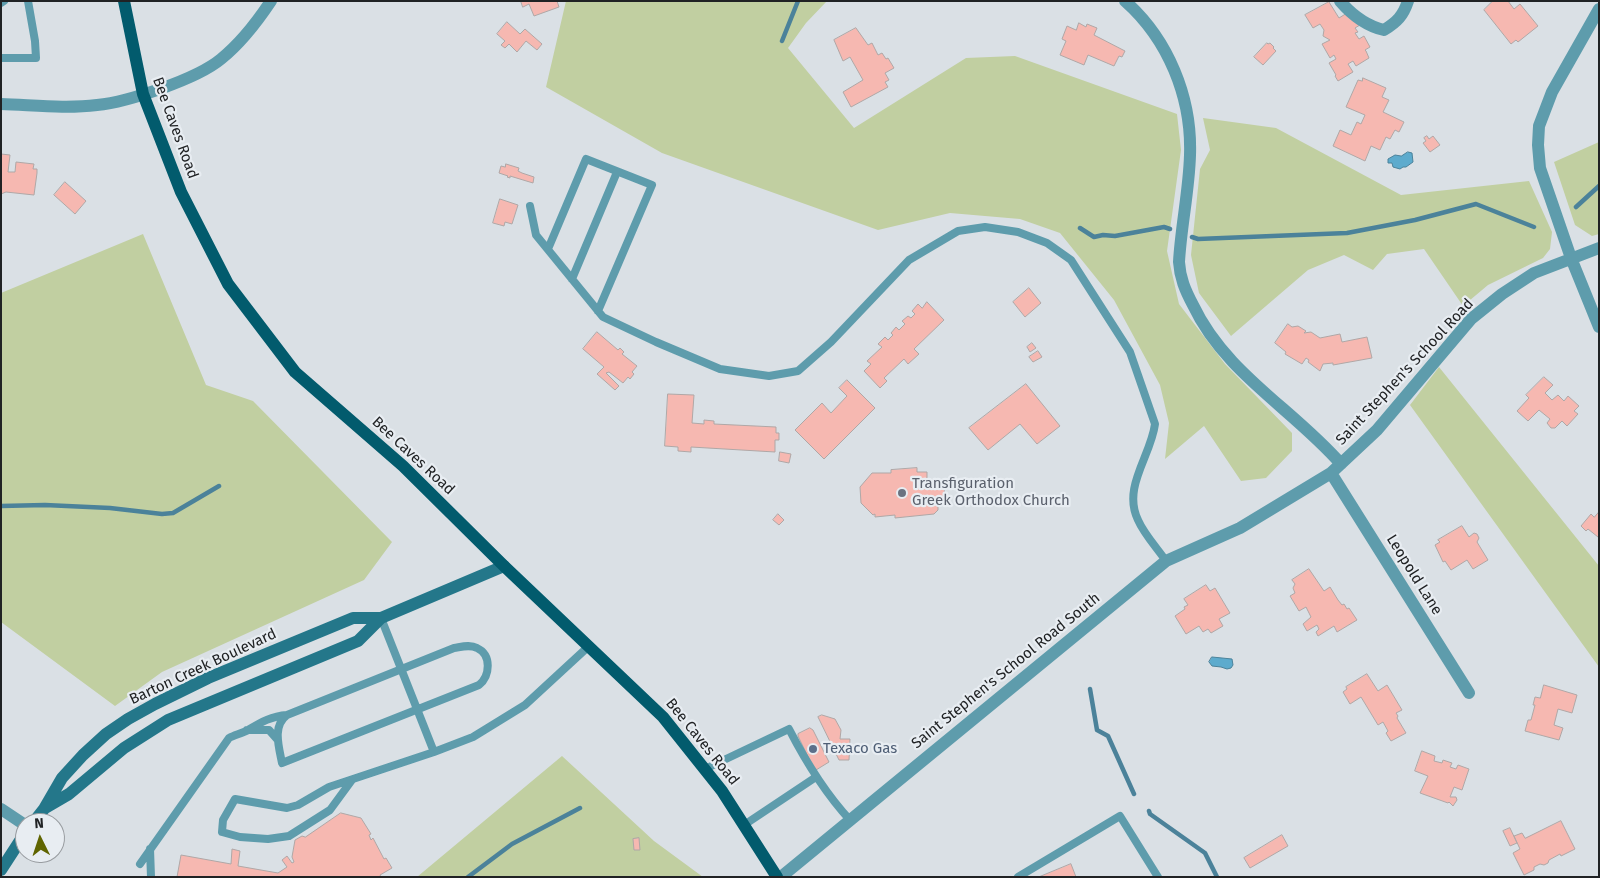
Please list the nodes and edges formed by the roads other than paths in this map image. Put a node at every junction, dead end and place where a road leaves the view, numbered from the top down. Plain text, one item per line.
1 (28, 1) edge
2 (124, 1) edge
3 (271, 1) edge
4 (1125, 1) edge
5 (1340, 1) edge
6 (1408, 1) edge
7 (1599, 9) edge
8 (1, 58) edge
9 (143, 94) junction
10 (1, 104) edge
11 (617, 172) junction
12 (530, 206) dead end
13 (1599, 248) edge
14 (548, 249) junction
15 (1571, 258) junction
16 (572, 279) junction
17 (598, 311) junction
18 (1599, 328) edge
19 (1341, 464) junction
20 (1331, 473) junction
21 (1240, 528) joint
22 (1166, 561) junction
23 (504, 566) junction
24 (381, 618) junction
25 (589, 646) junction
26 (402, 669) junction
27 (1468, 693) dead end
28 (149, 707) junction
29 (418, 710) junction
30 (287, 715) junction
31 (159, 726) junction
32 (247, 730) junction
33 (277, 738) junction
34 (434, 752) junction
35 (705, 769) junction
36 (816, 777) junction
37 (352, 780) junction
38 (1, 809) edge
39 (44, 810) junction
40 (41, 813) edge
41 (15, 818) edge
42 (850, 820) junction
43 (744, 824) junction
44 (15, 848) edge
45 (150, 849) junction
46 (140, 864) dead end
47 (1, 870) edge
48 (151, 877) edge
49 (777, 877) edge
50 (781, 877) edge
51 (1018, 877) edge
52 (1158, 877) edge

1 - 8 lane
2 - 9 main road, Bee Caves Road
3 - 9 street
4 - 19 street
5 - 6 street
7 - 15 street
9 - 10 street
9 - 23 main road, Bee Caves Road
11 - 14 lane
11 - 16 lane
11 - 17 lane
12 - 14 lane
13 - 15 street, Saint Stephen's School Road
14 - 16 lane
15 - 18 street
15 - 19 street, Saint Stephen's School Road
16 - 17 lane
17 - 22 lane
19 - 20 street, Saint Stephen's School Road
20 - 21 street, Saint Stephen's School Road
20 - 27 street, Leopold Lane
21 - 22 street, Saint Stephen's School Road South
22 - 42 street, Saint Stephen's School Road South
23 - 24 street, Barton Creek Boulevard
23 - 25 main road, Bee Caves Road
24 - 26 lane
24 - 28 street, Barton Creek Boulevard
24 - 31 street, Barton Creek Boulevard
25 - 34 lane
25 - 35 main road, Bee Caves Road
26 - 29 lane
26 - 29 lane
26 - 30 lane
28 - 31 street
28 - 39 street, Barton Creek Boulevard
29 - 33 lane
29 - 34 lane
30 - 32 lane
30 - 33 lane
31 - 39 street, Barton Creek Boulevard
32 - 33 lane
32 - 45 lane
34 - 37 lane
35 - 36 lane
35 - 43 main road, Bee Caves Road
36 - 42 lane
36 - 43 lane
37 - 37 lane
38 - 41 street
39 - 40 street, Barton Creek Boulevard
42 - 50 street, Saint Stephen's School Road South
43 - 49 main road, Bee Caves Road
44 - 47 street
45 - 46 lane
45 - 48 lane
51 - 52 lane

